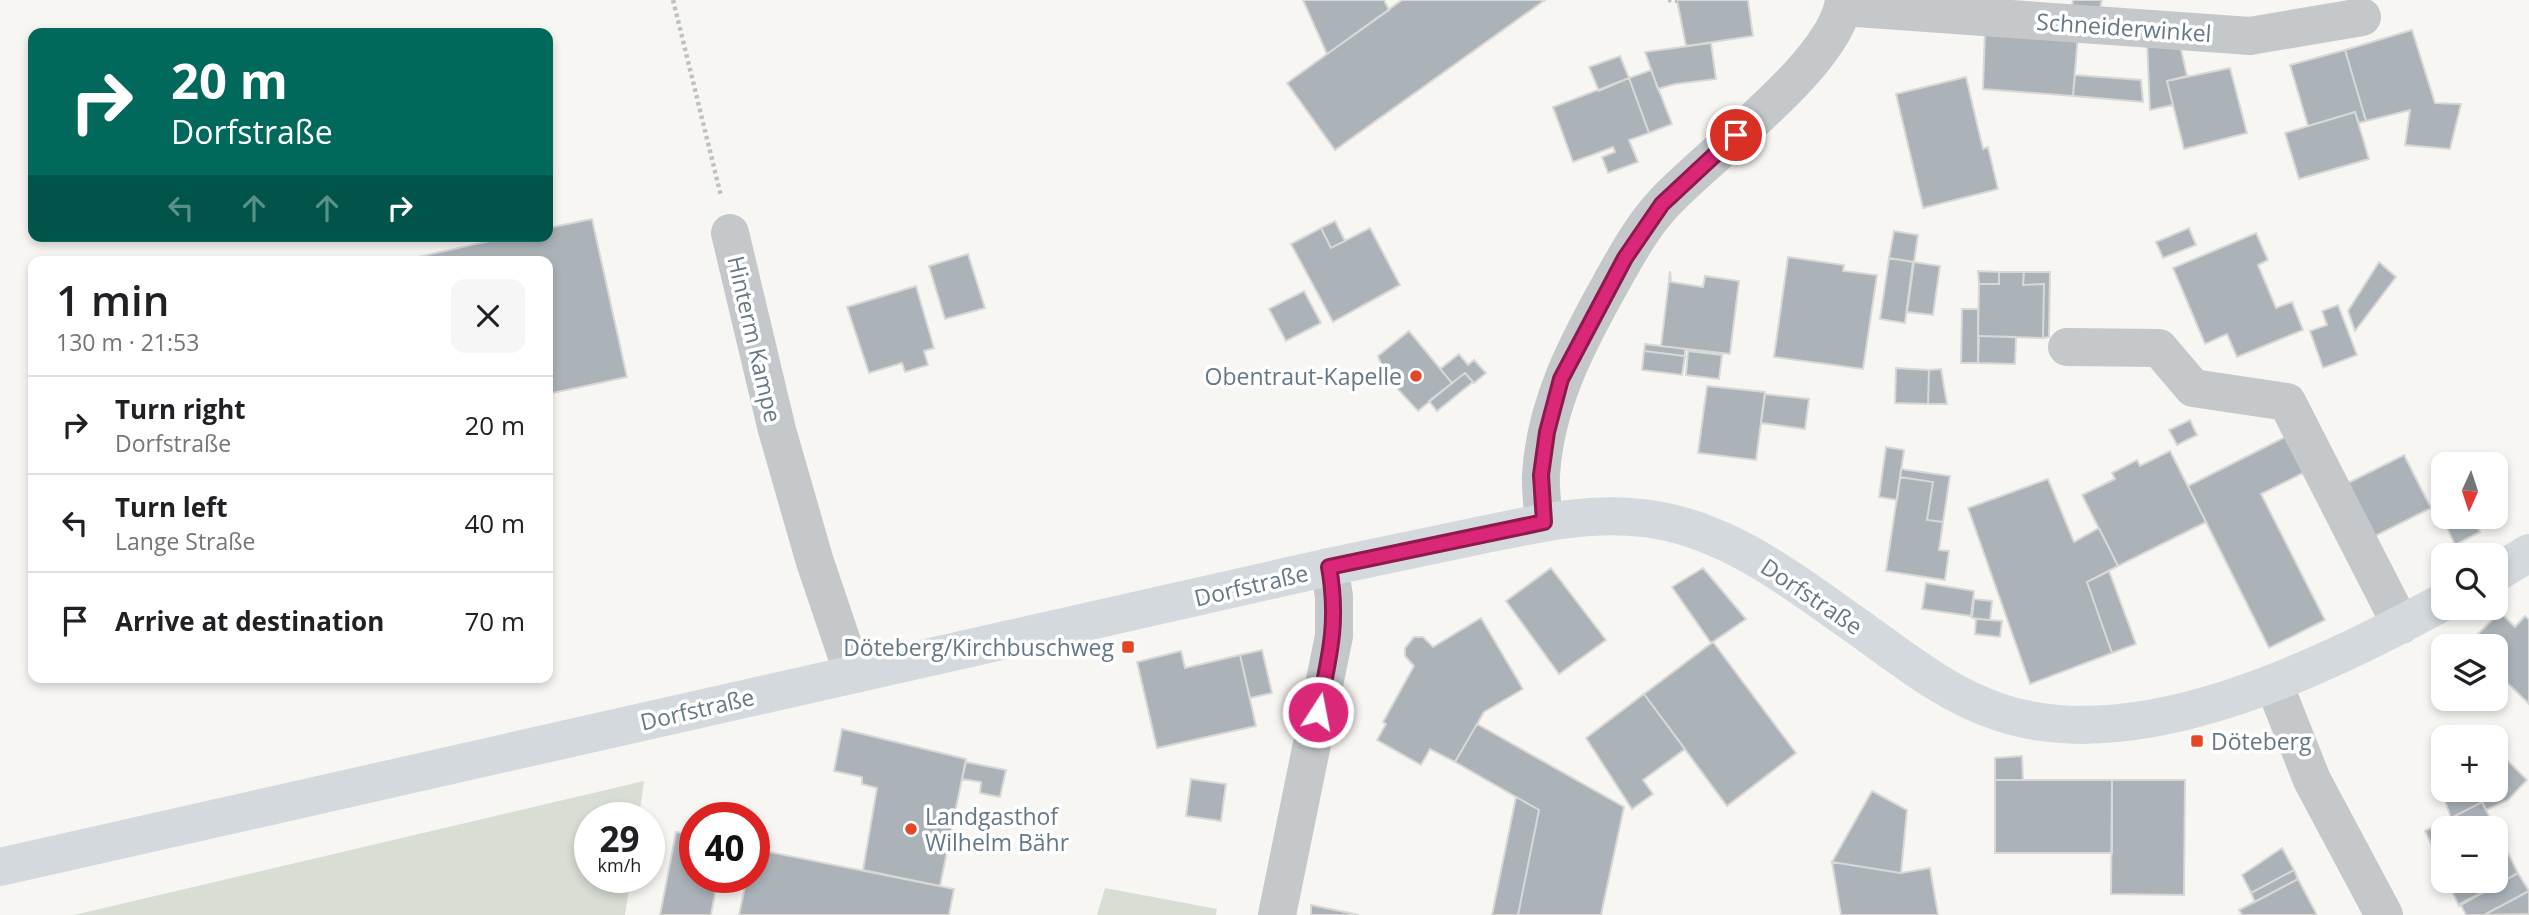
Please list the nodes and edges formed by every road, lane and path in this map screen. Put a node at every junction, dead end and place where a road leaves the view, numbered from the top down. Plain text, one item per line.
1 (673, 0) edge
2 (1668, 0) edge
3 (1677, 1) edge
4 (1844, 4) edge
5 (2362, 17) dead end
6 (730, 233) joint
7 (2067, 347) dead end
8 (1544, 522) junction
9 (2529, 553) edge
10 (2508, 566) edge
11 (1329, 567) junction
12 (2431, 609) edge
13 (2401, 625) junction
14 (853, 674) junction
15 (2274, 684) junction
16 (0, 867) edge
17 (1277, 915) edge
18 (2384, 915) edge

1 - 6 path, Hinterm Kampe
2 - 3 path
4 - 5 street, Schneiderwinkel
4 - 8 street
6 - 14 street, Hinterm Kampe
7 - 13 street
8 - 11 main road, Dorfstraße
8 - 15 main road, Dorfstraße
9 - 10 main road
11 - 14 main road, Dorfstraße
11 - 17 street
12 - 13 main road, Dorfstraße
13 - 15 main road, Dorfstraße
14 - 16 main road, Dorfstraße
15 - 18 street

